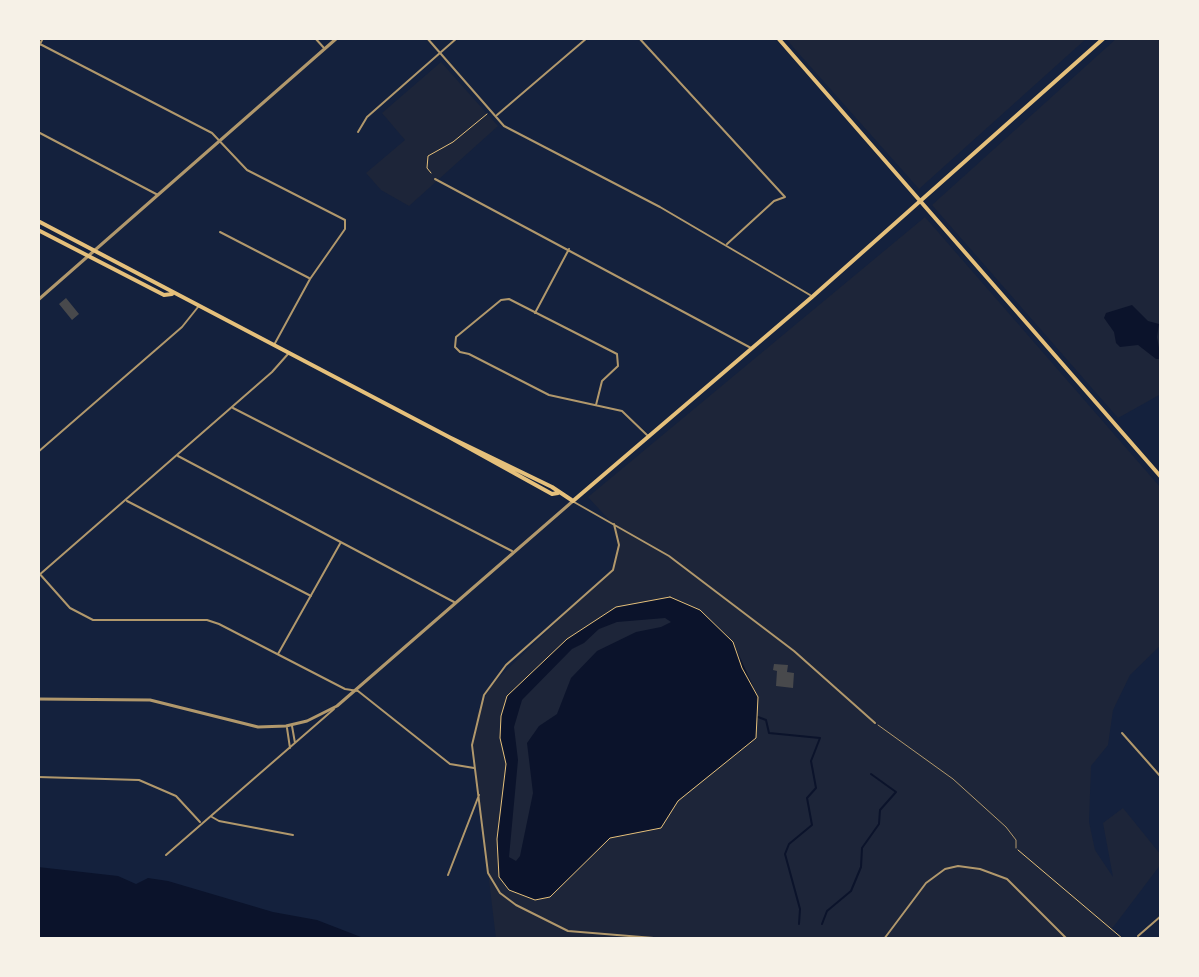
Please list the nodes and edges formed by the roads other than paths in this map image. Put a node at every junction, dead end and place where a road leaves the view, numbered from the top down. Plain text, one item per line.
1 (43, 38) edge
2 (315, 38) edge
3 (337, 38) edge
4 (427, 38) edge
5 (457, 38) edge
6 (587, 38) edge
7 (639, 38) edge
8 (778, 38) edge
9 (1104, 38) edge
10 (39, 43) edge
11 (38, 48) edge
12 (325, 49) junction
13 (440, 53) junction
14 (495, 117) junction
15 (38, 132) edge
16 (358, 132) dead end
17 (221, 142) junction
18 (435, 179) road end
19 (159, 195) junction
20 (920, 202) junction
21 (38, 221) edge
22 (38, 230) edge
23 (220, 232) dead end
24 (726, 245) junction
25 (569, 249) junction
26 (95, 250) junction
27 (88, 256) junction
28 (310, 279) junction
29 (172, 294) junction
30 (812, 297) junction
31 (38, 300) edge
32 (198, 307) junction
33 (534, 314) junction
34 (273, 346) junction
35 (751, 349) junction
36 (288, 353) junction
37 (596, 405) junction
38 (232, 407) junction
39 (649, 438) junction
40 (38, 452) edge
41 (177, 455) junction
42 (1161, 477) edge
43 (125, 499) junction
44 (573, 501) junction
45 (614, 524) junction
46 (342, 541) junction
47 (512, 551) junction
48 (39, 574) edge
49 (311, 596) junction
50 (454, 602) junction
51 (278, 654) junction
52 (354, 691) junction
53 (38, 699) edge
54 (337, 706) junction
55 (875, 723) joint
56 (289, 726) junction
57 (1122, 733) dead end
58 (295, 745) junction
59 (290, 748) junction
60 (475, 768) junction
61 (38, 777) edge
62 (1161, 777) edge
63 (480, 794) junction
64 (211, 815) junction
65 (201, 823) junction
66 (293, 835) dead end
67 (1016, 848) road end
68 (166, 855) dead end
69 (448, 875) dead end
70 (1161, 916) edge
71 (1138, 936) dead end
72 (666, 939) edge
73 (884, 939) edge
74 (1067, 939) edge

1 - 10 street
2 - 12 street
3 - 12 street
4 - 13 street
5 - 13 street
6 - 14 street
7 - 24 street
8 - 20 main road
9 - 20 main road
10 - 11 street
10 - 17 street
12 - 17 street
13 - 14 street
13 - 16 street
14 - 24 street
15 - 19 street
17 - 19 street
17 - 28 street
18 - 25 street
19 - 26 street
20 - 30 main road
20 - 42 main road
21 - 26 main road
22 - 27 main road
23 - 28 street
24 - 30 street
25 - 33 street
25 - 35 street
26 - 27 street
26 - 29 main road
27 - 29 main road
27 - 31 street
28 - 34 street
29 - 32 main road
30 - 35 main road
32 - 34 main road
32 - 40 street
33 - 37 street
33 - 37 street
34 - 36 main road
35 - 39 main road
36 - 38 street
36 - 44 main road
37 - 39 street
38 - 41 street
38 - 47 street
39 - 44 main road
41 - 43 street
41 - 46 street
43 - 48 street
43 - 49 street
44 - 45 street
44 - 47 street
45 - 55 street
45 - 60 street
46 - 49 street
46 - 50 street
47 - 50 street
48 - 51 street
49 - 51 street
50 - 52 street
51 - 52 street
52 - 54 street
52 - 60 street
53 - 56 street
54 - 56 street
54 - 58 street
55 - 67 lane
56 - 58 street
56 - 59 street
57 - 62 street
58 - 59 street
59 - 64 street
60 - 63 street
61 - 65 street
63 - 69 street
63 - 72 street
64 - 65 street
64 - 66 street
65 - 68 street
70 - 71 street
73 - 74 street

